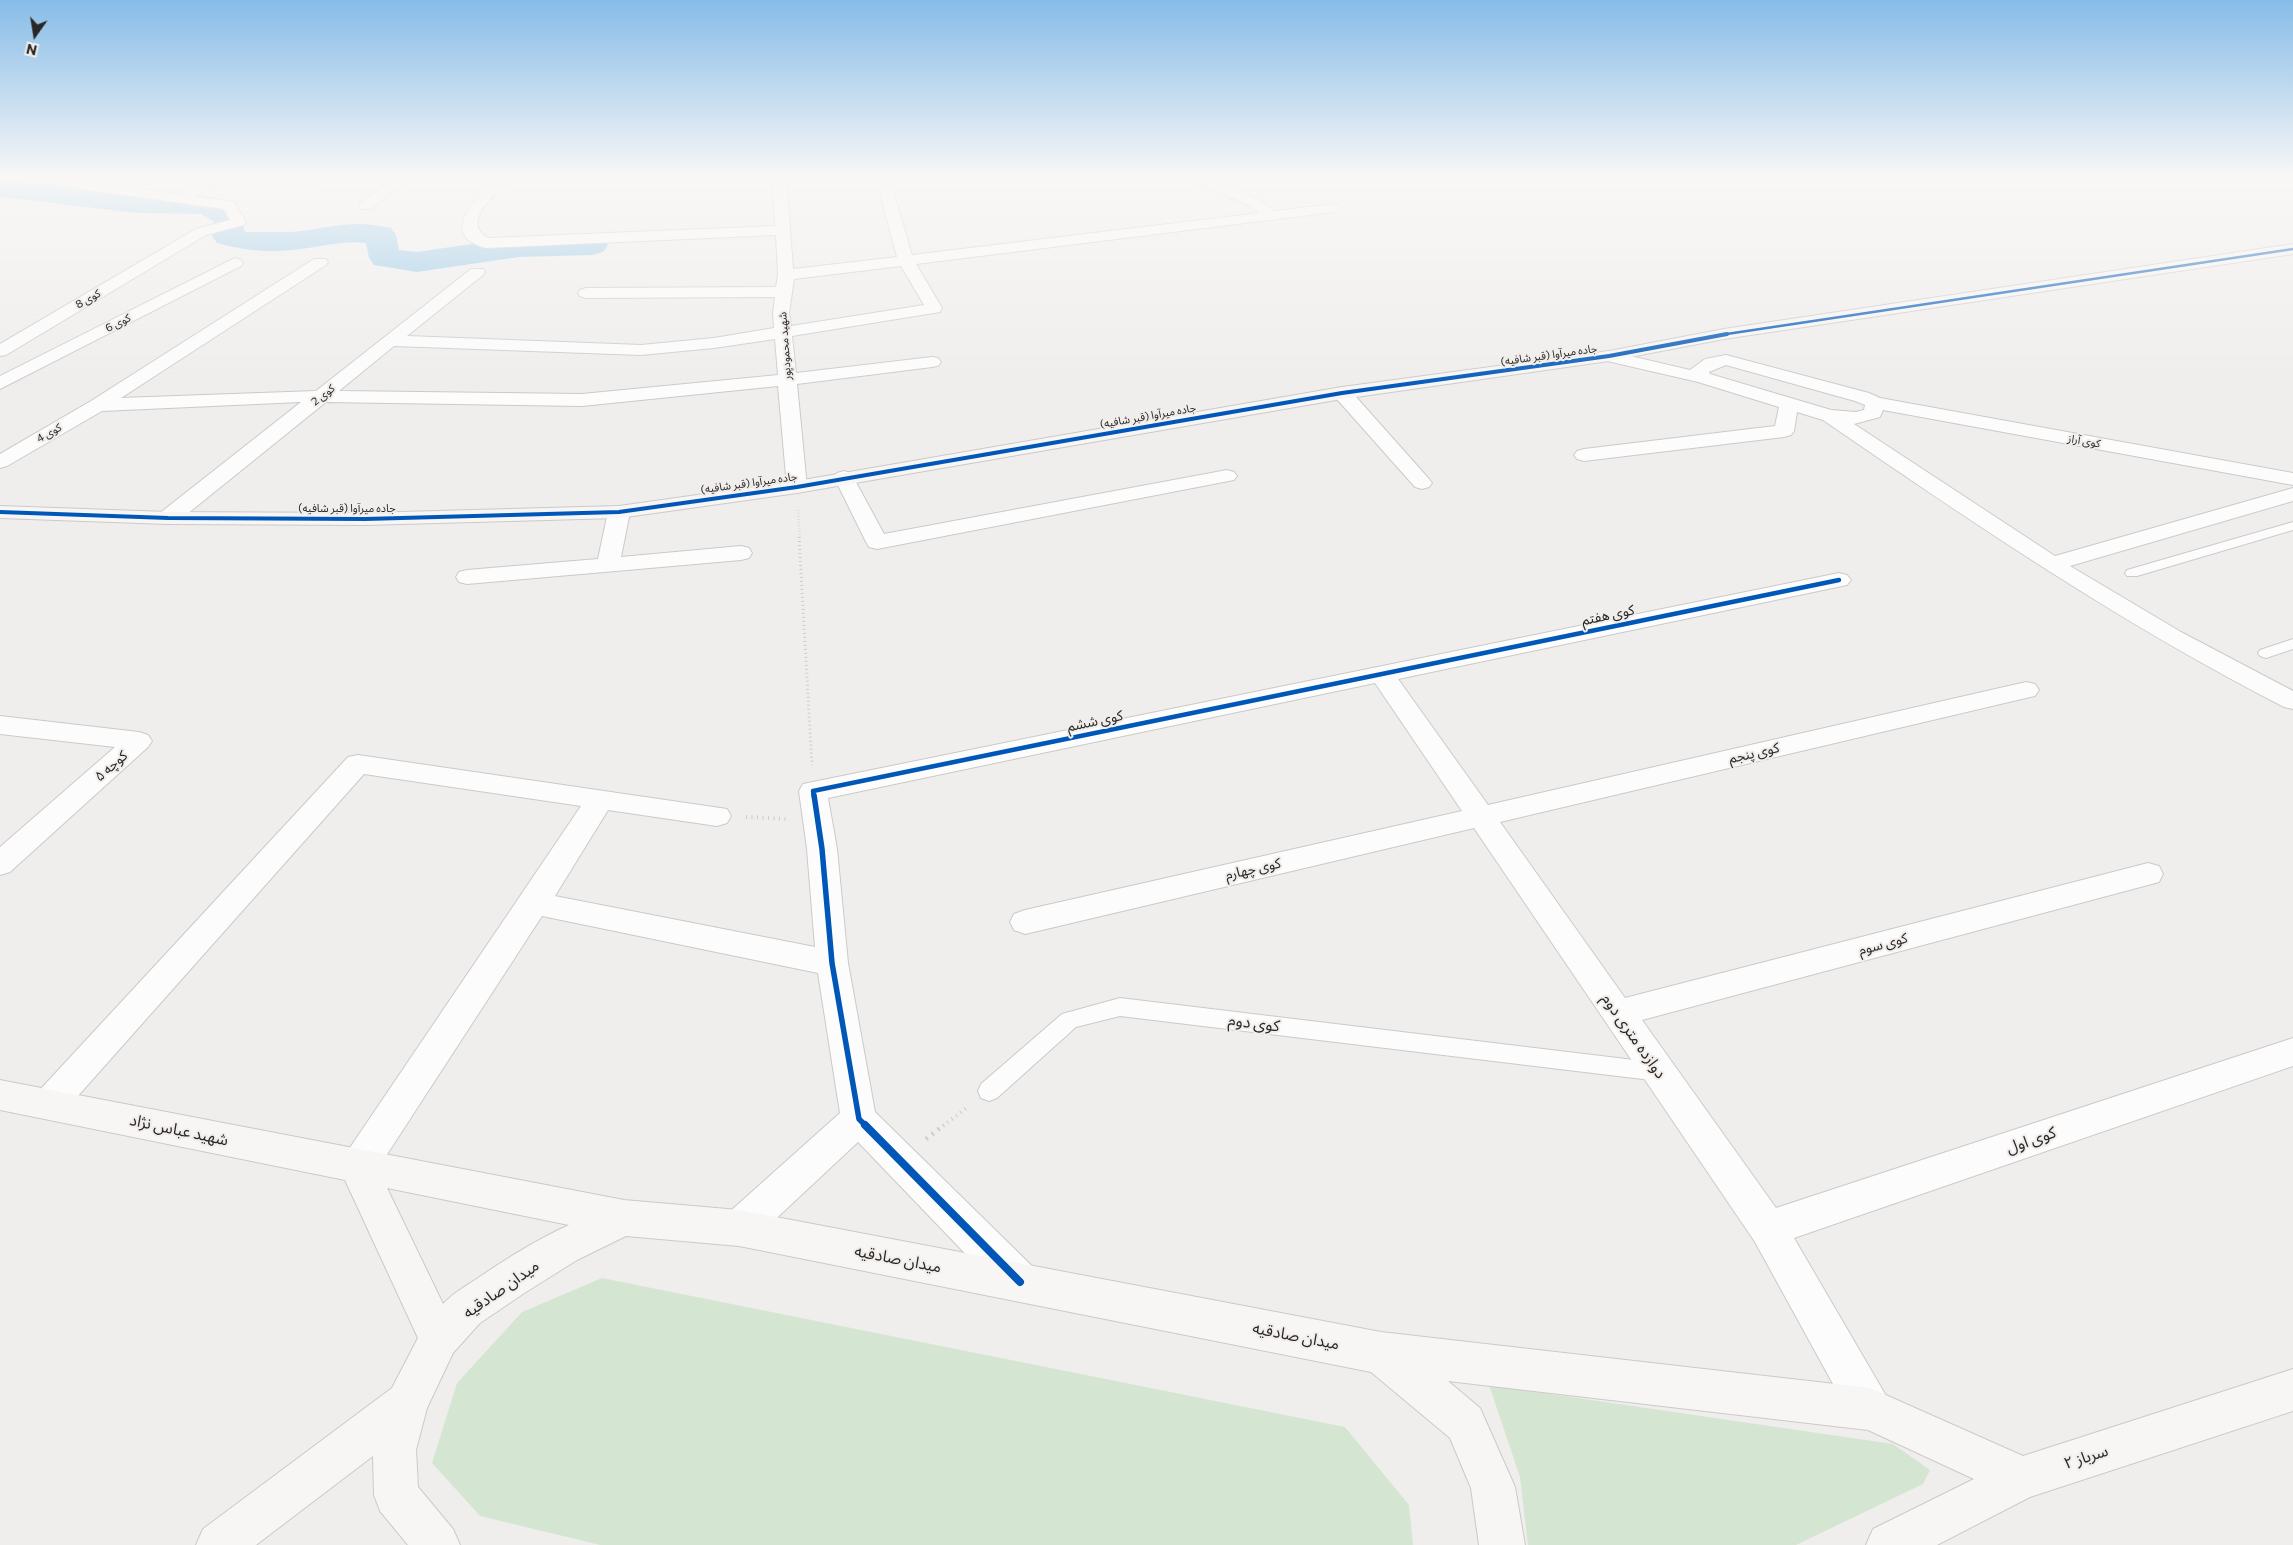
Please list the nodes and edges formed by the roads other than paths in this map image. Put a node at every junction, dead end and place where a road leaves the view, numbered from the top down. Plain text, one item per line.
1 (175, 247) edge
2 (785, 247) edge
3 (902, 247) edge
4 (1008, 247) edge
5 (2293, 249) edge
6 (906, 260) junction
7 (320, 262) dead end
8 (235, 263) dead end
9 (477, 272) dead end
10 (786, 275) junction
11 (784, 292) junction
12 (586, 294) dead end
13 (784, 333) junction
14 (1724, 334) junction
15 (391, 340) junction
16 (0, 351) edge
17 (1609, 356) junction
18 (1726, 360) junction
19 (932, 362) dead end
20 (1703, 378) junction
21 (787, 380) junction
22 (0, 383) edge
23 (1342, 393) junction
24 (321, 396) junction
25 (1789, 403) junction
26 (1875, 403) junction
27 (98, 405) junction
28 (1830, 416) junction
29 (1584, 455) dead end
30 (0, 462) edge
31 (1227, 476) dead end
32 (844, 477) junction
33 (2293, 479) edge
34 (1422, 483) dead end
35 (797, 487) junction
36 (2293, 494) edge
37 (0, 512) edge
38 (619, 512) junction
39 (168, 518) junction
40 (2293, 526) edge
41 (741, 553) dead end
42 (2051, 564) junction
43 (608, 565) junction
44 (2132, 573) dead end
45 (467, 577) dead end
46 (1839, 580) dead end
47 (2293, 644) edge
48 (2266, 653) dead end
49 (1381, 673) junction
50 (2026, 690) dead end
51 (2293, 701) edge
52 (0, 725) edge
53 (600, 800) junction
54 (717, 816) road end
55 (1481, 817) junction
56 (0, 864) edge
57 (2148, 874) dead end
58 (534, 903) junction
59 (1025, 922) dead end
60 (832, 963) junction
61 (1618, 1013) junction
62 (2293, 1052) edge
63 (1659, 1072) junction
64 (989, 1090) road end
65 (0, 1095) edge
66 (49, 1104) junction
67 (859, 1119) junction
68 (358, 1167) junction
69 (624, 1218) junction
70 (739, 1228) junction
71 (1768, 1228) junction
72 (1020, 1282) junction
73 (439, 1339) junction
74 (1381, 1352) junction
75 (2293, 1390) edge
76 (407, 1403) junction
77 (1870, 1410) junction
78 (2022, 1478) junction
79 (220, 1545) edge
80 (437, 1545) edge
81 (1502, 1545) edge
82 (1889, 1545) edge

1 - 16 street, کوی 8
2 - 10 street, شهید محمودپور
3 - 6 street
4 - 6 street
5 - 14 street, جاده میرآوا (قبر شافیه)
6 - 10 street
6 - 13 street
7 - 27 street, کوی 4
8 - 22 street, کوی 6
9 - 15 street, کوی 2
10 - 11 street, شهید محمودپور
11 - 12 street
11 - 13 street, شهید محمودپور
13 - 15 street
13 - 21 street, شهید محمودپور
14 - 17 street, جاده میرآوا (قبر شافیه)
14 - 18 street
15 - 24 street, کوی 2
17 - 20 street
17 - 23 street, جاده میرآوا (قبر شافیه)
18 - 20 street
18 - 26 street, کوی آراز
19 - 21 street
20 - 25 street
21 - 24 street
21 - 35 street, شهید محمودپور
23 - 32 street, جاده میرآوا (قبر شافیه)
23 - 34 street
24 - 27 street
24 - 39 street, کوی 2
25 - 28 street
25 - 29 street
26 - 28 street
26 - 33 street, کوی آراز
27 - 30 street, کوی 4
28 - 42 street
31 - 32 street
32 - 35 street, جاده میرآوا (قبر شافیه)
35 - 38 street, جاده میرآوا (قبر شافیه)
36 - 42 street
37 - 39 street, جاده میرآوا (قبر شافیه)
38 - 39 street, جاده میرآوا (قبر شافیه)
38 - 43 street
40 - 44 lane
41 - 43 street
42 - 51 street
43 - 45 street
46 - 49 street, کوی هفتم
47 - 48 lane
49 - 55 street, دوازده متری دوم
49 - 60 street, کوی ششم
50 - 55 street, کوی پنجم
52 - 56 street, کوچه ۵
53 - 54 street
53 - 58 street
53 - 66 street
55 - 59 street, کوی چهارم
55 - 61 street, دوازده متری دوم
57 - 61 street, کوی سوم
58 - 60 street
58 - 68 street
60 - 67 street
61 - 63 street, دوازده متری دوم
62 - 71 street, کوی اول
63 - 64 lane, کوی دوم
63 - 71 street, دوازده متری دوم
65 - 66 street, شهید عباس نژاد
66 - 68 street, شهید عباس نژاد
67 - 70 street
67 - 72 street
68 - 69 street, شهید عباس نژاد
68 - 73 street
69 - 70 street, میدان صادقیه
69 - 73 street, میدان صادقیه
70 - 72 street, میدان صادقیه
71 - 77 street, دوازده متری دوم
72 - 74 street, میدان صادقیه
73 - 76 street, میدان صادقیه
74 - 77 street
74 - 81 street, میدان صادقیه
75 - 78 street, سرباز ۲
76 - 79 street
76 - 80 street, میدان صادقیه
77 - 78 street
78 - 82 street, سرباز ۲

